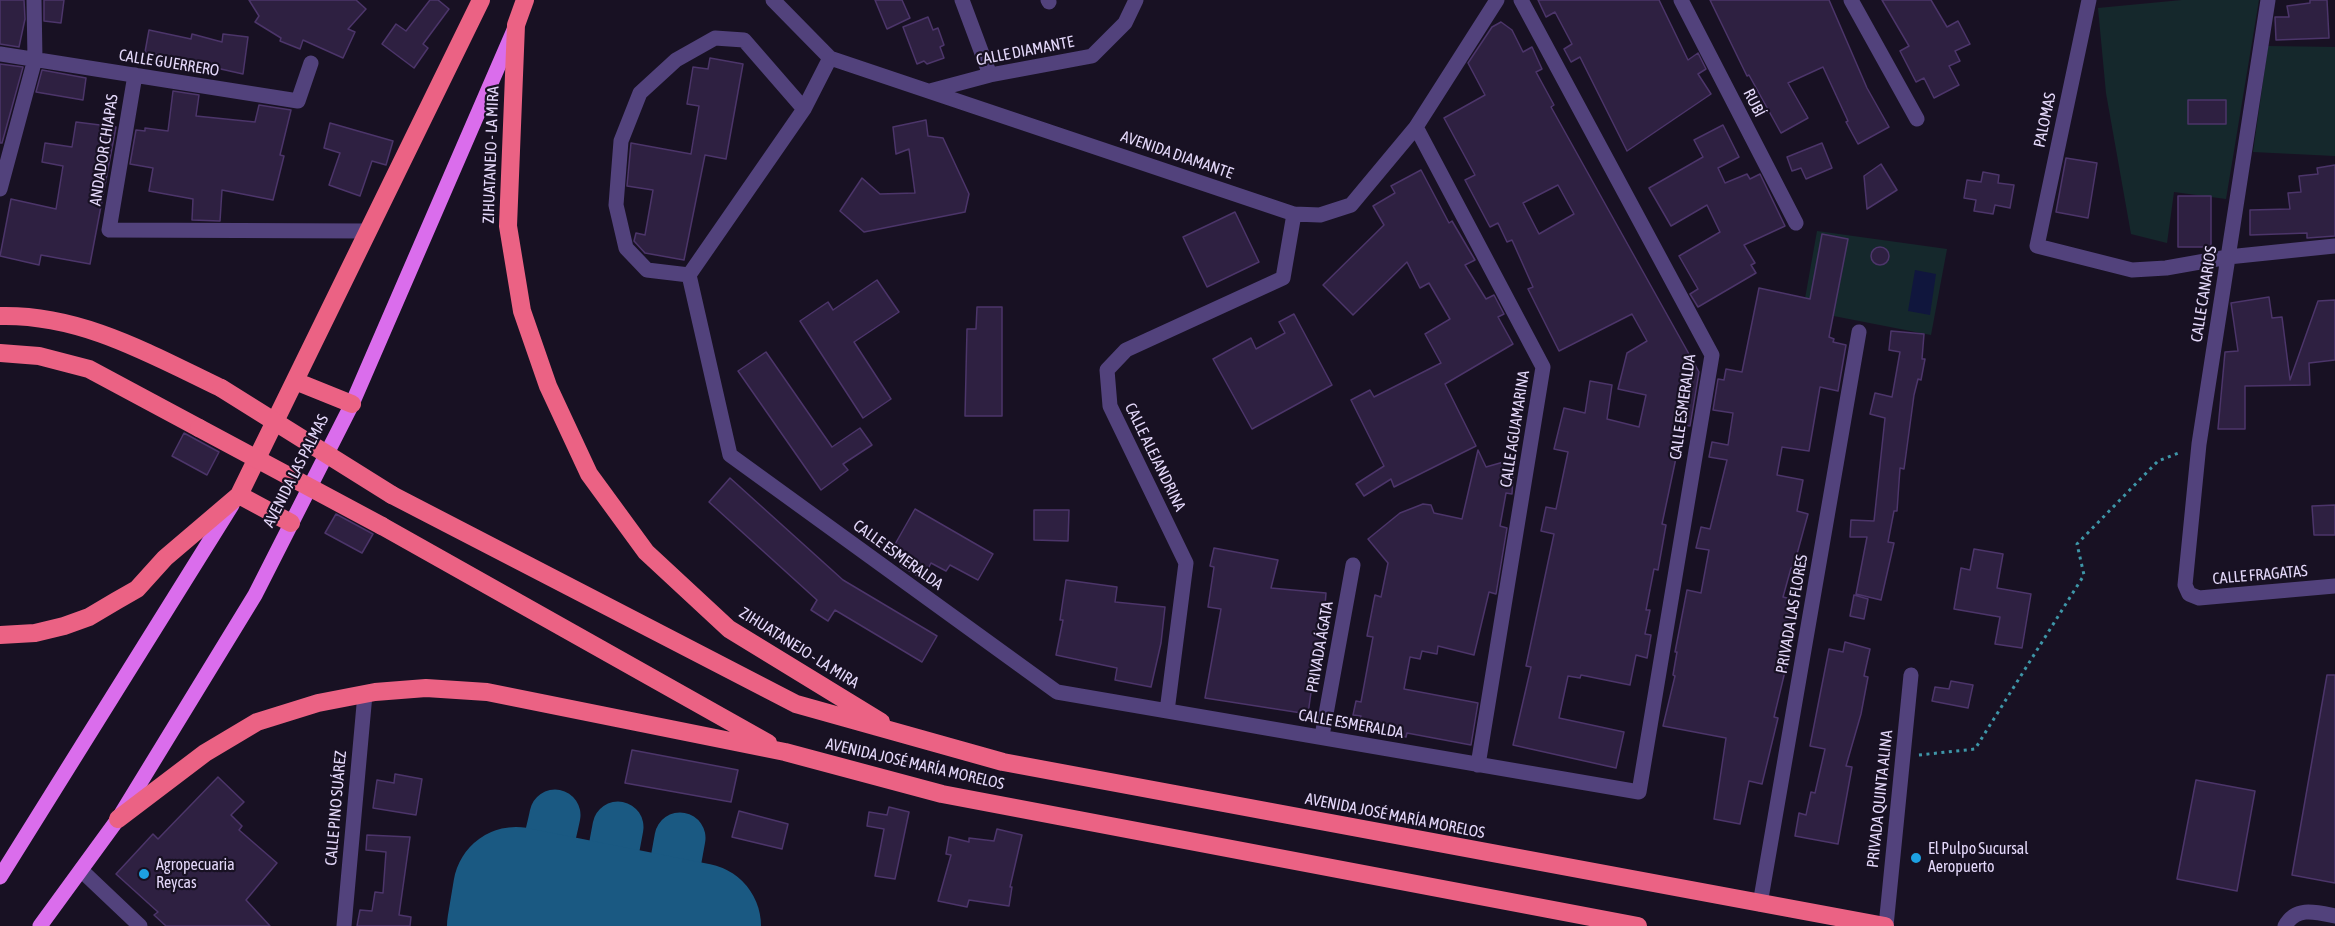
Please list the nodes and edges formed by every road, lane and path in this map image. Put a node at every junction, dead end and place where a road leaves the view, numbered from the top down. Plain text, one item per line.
1 (34, 0) edge
2 (481, 0) edge
3 (525, 0) edge
4 (773, 0) edge
5 (962, 0) edge
6 (1136, 0) edge
7 (1497, 0) edge
8 (1521, 0) edge
9 (1681, 0) edge
10 (1851, 0) edge
11 (2088, 0) edge
12 (2268, 0) edge
13 (516, 25) junction
14 (0, 54) edge
15 (830, 58) junction
16 (35, 59) junction
17 (311, 63) dead end
18 (135, 75) junction
19 (990, 75) junction
20 (930, 91) junction
21 (804, 109) junction
22 (1917, 119) dead end
23 (1416, 127) junction
24 (2, 168) edge
25 (0, 189) edge
26 (1294, 214) junction
27 (1796, 223) dead end
28 (368, 231) junction
29 (2335, 246) edge
30 (2228, 257) junction
31 (689, 275) junction
32 (0, 316) edge
33 (1859, 332) dead end
34 (0, 353) edge
35 (295, 381) junction
36 (352, 404) junction
37 (2199, 444) junction
38 (239, 495) junction
39 (291, 523) junction
40 (1353, 565) dead end
41 (2335, 586) edge
42 (2189, 594) joint
43 (0, 635) edge
44 (1911, 675) dead end
45 (365, 694) junction
46 (1167, 711) junction
47 (901, 734) junction
48 (1322, 736) junction
49 (785, 752) junction
50 (1902, 757) junction
51 (1478, 765) junction
52 (118, 819) junction
53 (81, 870) junction
54 (0, 877) edge
55 (1760, 904) junction
56 (2335, 916) edge
57 (40, 926) edge
58 (140, 926) edge
59 (344, 926) edge
60 (1638, 926) edge
61 (1885, 926) edge
62 (2285, 926) edge

1 - 16 street
2 - 28 highway
3 - 13 highway, AVENIDA LAS PALMAS
4 - 15 street, AVENIDA DIAMANTE
5 - 19 street
6 - 19 street, CALLE DIAMANTE
7 - 23 street, AVENIDA DIAMANTE
8 - 51 street, CALLE ESMERALDA
9 - 27 street, RUBÍ
10 - 22 street
11 - 30 street, PALOMAS
12 - 30 street, CALLE CANARIOS
13 - 36 main road, AVENIDA LAS PALMAS
13 - 47 highway, ZIHUATANEJO - LA MIRA
14 - 16 street, CALLE GUERRERO
15 - 20 street, AVENIDA DIAMANTE
15 - 21 street
16 - 18 street, CALLE GUERRERO
16 - 24 street
17 - 18 street, CALLE GUERRERO
18 - 28 street, ANDADOR CHIAPAS
19 - 20 street, CALLE DIAMANTE
20 - 26 street, AVENIDA DIAMANTE
21 - 31 street
21 - 31 street
23 - 26 street, AVENIDA DIAMANTE
23 - 51 street, CALLE AGUAMARINA
24 - 25 street
26 - 46 street, CALLE ALEJANDRINA
28 - 35 highway
29 - 30 street
30 - 37 street, CALLE CANARIOS
31 - 46 street, CALLE ESMERALDA
32 - 47 highway, AVENIDA JOSÉ MARÍA MORELOS, bridge
33 - 55 street, PRIVADA LAS FLORES
34 - 49 highway, bridge
35 - 36 highway
35 - 38 highway
36 - 39 main road, AVENIDA LAS PALMAS
37 - 42 street, CALLE CANARIOS
37 - 50 path
38 - 39 highway
38 - 43 highway
38 - 54 main road
39 - 52 main road, AVENIDA LAS PALMAS
40 - 48 street, PRIVADA ÁGATA
41 - 42 street, CALLE FRAGATAS
44 - 50 street, PRIVADA QUINTA ALINA
45 - 49 highway
45 - 52 highway
45 - 59 street, CALLE PINO SUÁREZ
46 - 48 street, CALLE ESMERALDA
47 - 55 highway, AVENIDA JOSÉ MARÍA MORELOS
48 - 51 street, CALLE ESMERALDA
49 - 60 highway, AVENIDA JOSÉ MARÍA MORELOS
50 - 61 street, PRIVADA QUINTA ALINA
52 - 53 main road, AVENIDA LAS PALMAS
53 - 57 main road, AVENIDA LAS PALMAS
53 - 58 street
55 - 61 highway, AVENIDA JOSÉ MARÍA MORELOS
56 - 62 street

